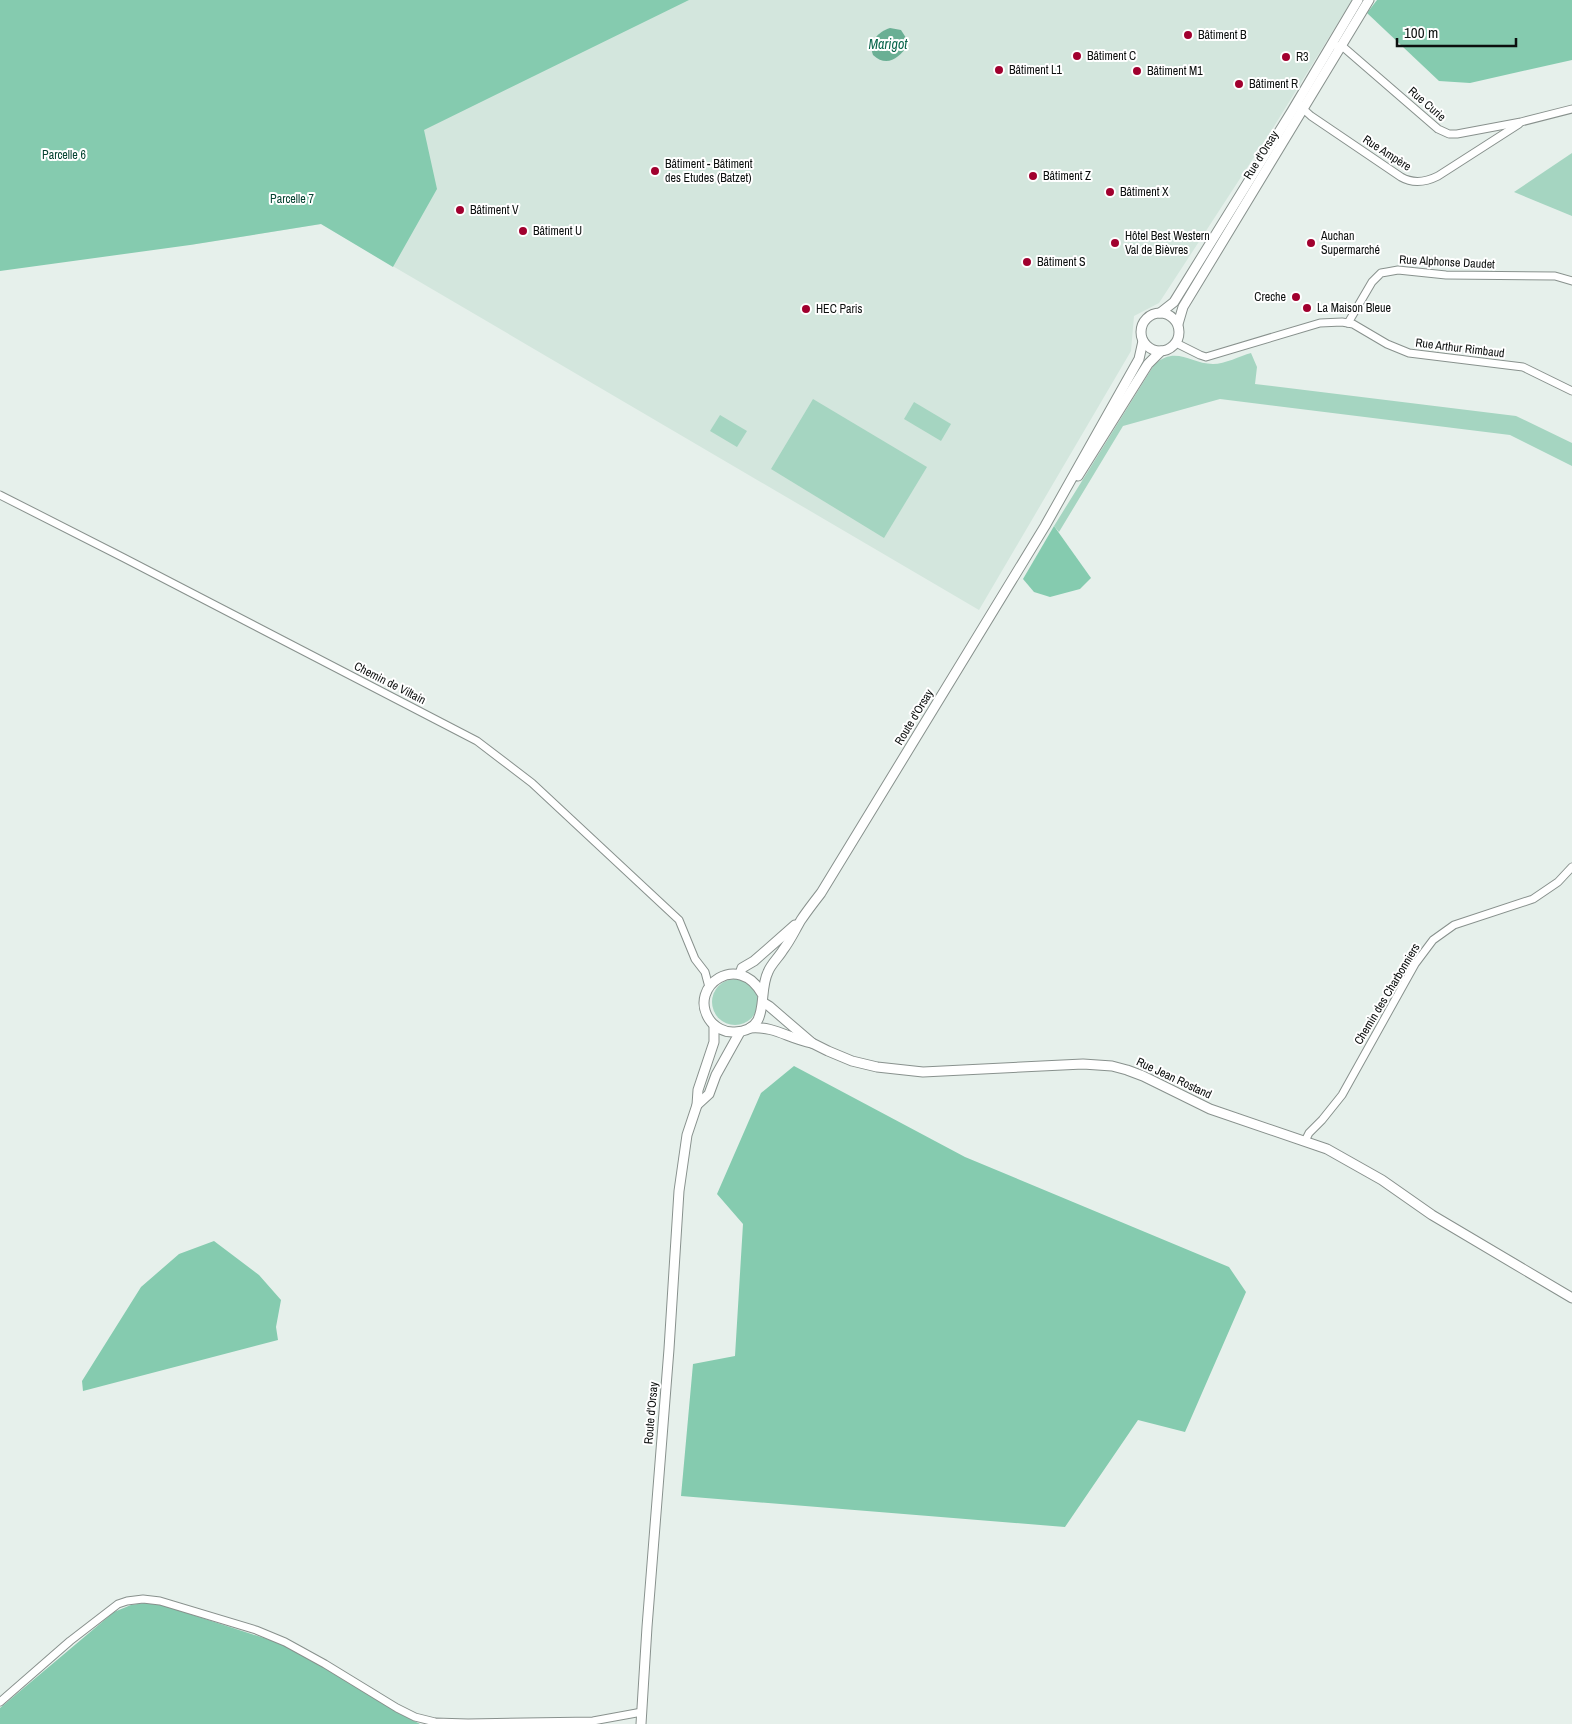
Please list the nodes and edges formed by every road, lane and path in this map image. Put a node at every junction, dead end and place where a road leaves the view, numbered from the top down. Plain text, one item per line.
1 (1358, 0) edge
2 (1369, 0) edge
3 (1342, 46) junction
4 (1328, 48) junction
5 (1300, 106) junction
6 (1572, 109) edge
7 (1521, 122) junction
8 (1572, 281) edge
9 (1160, 313) junction
10 (1348, 323) junction
11 (1178, 324) junction
12 (1143, 341) junction
13 (1176, 343) junction
14 (1161, 351) junction
15 (1572, 391) edge
16 (0, 495) edge
17 (1045, 526) junction
18 (1572, 867) edge
19 (801, 920) junction
20 (705, 972) junction
21 (740, 974) junction
22 (720, 977) junction
23 (709, 987) junction
24 (762, 994) junction
25 (764, 1003) junction
26 (714, 1025) junction
27 (750, 1028) junction
28 (740, 1032) junction
29 (812, 1043) junction
30 (696, 1106) junction
31 (1305, 1141) junction
32 (1572, 1298) edge
33 (0, 1702) edge
34 (642, 1712) junction
35 (641, 1724) edge

1 - 4 main road, Rue d'Orsay
2 - 3 main road, Rue d'Orsay
3 - 4 street
3 - 5 main road, Rue d'Orsay
3 - 7 street, Rue Curie
4 - 5 main road, Rue d'Orsay
5 - 7 street, Rue Ampère
5 - 9 main road, Rue d'Orsay
5 - 11 main road, Rue d'Orsay
6 - 7 street, Rue Curie
8 - 10 street, Rue Alphonse Daudet
9 - 11 main road
9 - 12 main road
10 - 13 street, Rue Arthur Rimbaud
10 - 15 street, Rue Arthur Rimbaud
11 - 13 main road
12 - 14 main road
12 - 17 main road, Route d'Orsay
13 - 14 main road
14 - 17 main road, Route d'Orsay
16 - 20 street, Chemin de Viltain
17 - 19 main road, Route d'Orsay
18 - 31 street, Chemin des Charbonniers
19 - 21 main road, Route d'Orsay
19 - 24 main road, Route d'Orsay
20 - 22 street
20 - 23 street, Chemin de Viltain
21 - 22 main road
21 - 24 main road
22 - 23 main road
23 - 26 main road
24 - 25 main road
25 - 27 main road
25 - 29 main road, Rue Jean Rostand
26 - 28 main road
26 - 30 main road, Route d'Orsay
27 - 28 main road
27 - 29 main road, Rue Jean Rostand
28 - 30 main road, Route d'Orsay
29 - 31 main road, Rue Jean Rostand
30 - 34 main road, Route d'Orsay
31 - 32 main road, Rue Jean Rostand
33 - 34 street
34 - 35 main road, Route d'Orsay

